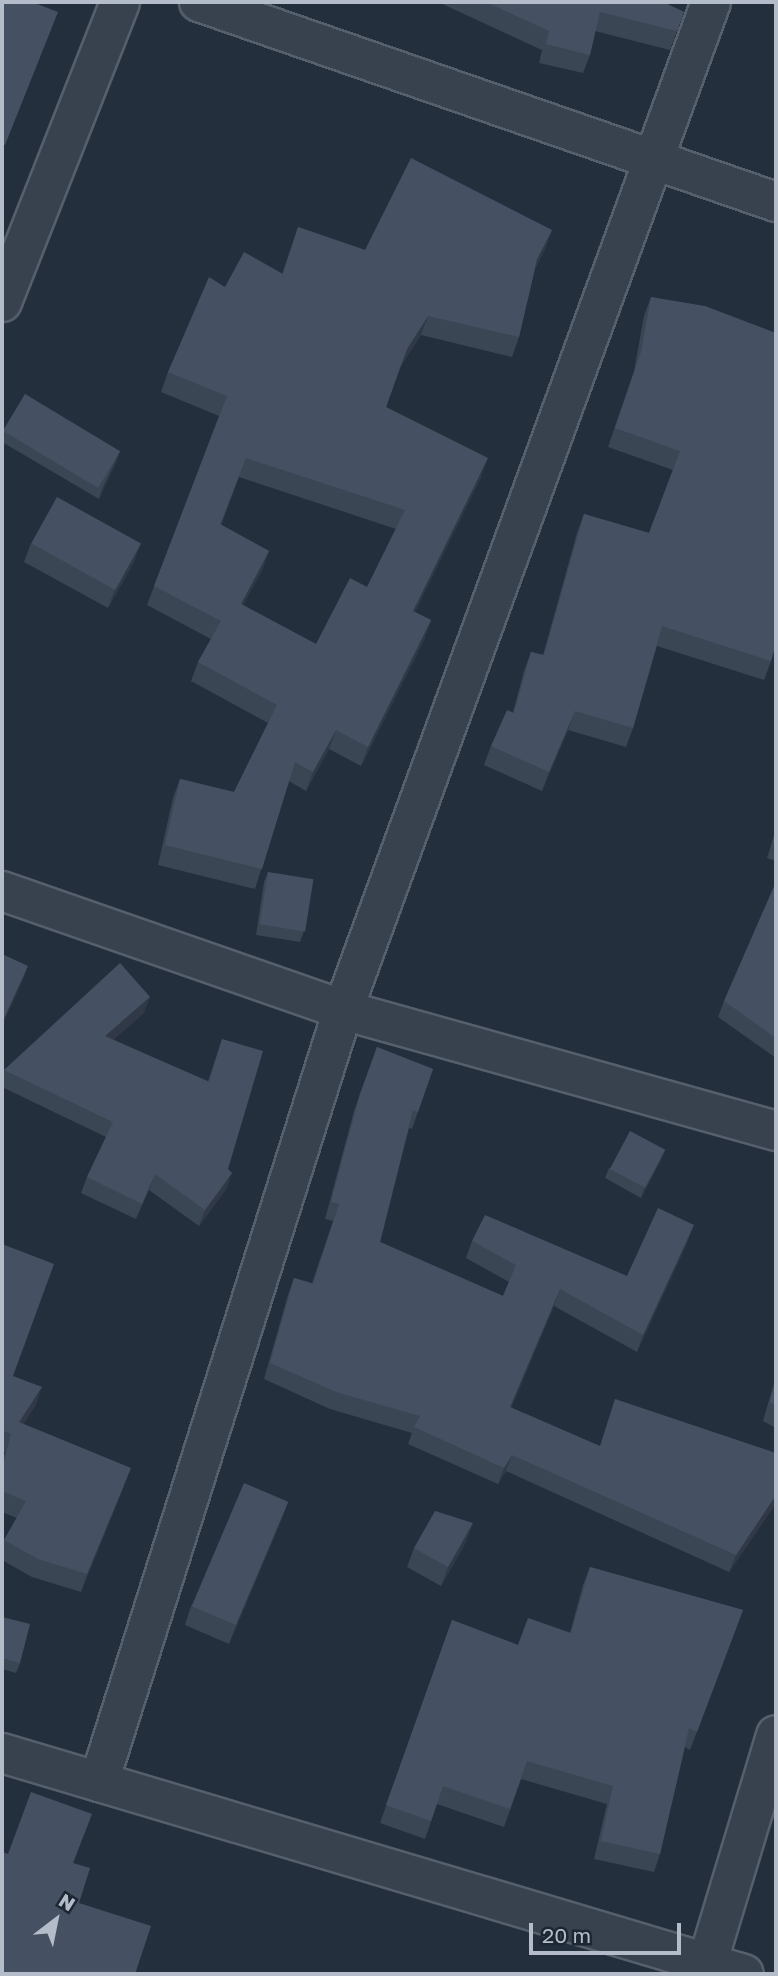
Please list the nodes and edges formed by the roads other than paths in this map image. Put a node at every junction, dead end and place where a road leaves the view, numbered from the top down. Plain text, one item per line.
1 (120, 2) edge
2 (199, 2) edge
3 (711, 2) edge
4 (655, 162) junction
5 (776, 202) edge
6 (2, 302) edge
7 (2, 891) edge
8 (343, 1010) junction
9 (776, 1131) edge
10 (776, 1735) edge
11 (2, 1752) edge
12 (99, 1782) junction
13 (707, 1965) junction
14 (744, 1974) edge

1 - 6 street
2 - 4 street
3 - 4 street
4 - 5 street
4 - 8 street
7 - 8 street
8 - 9 street
8 - 12 street
10 - 13 street
11 - 12 street
12 - 13 street
13 - 14 street

